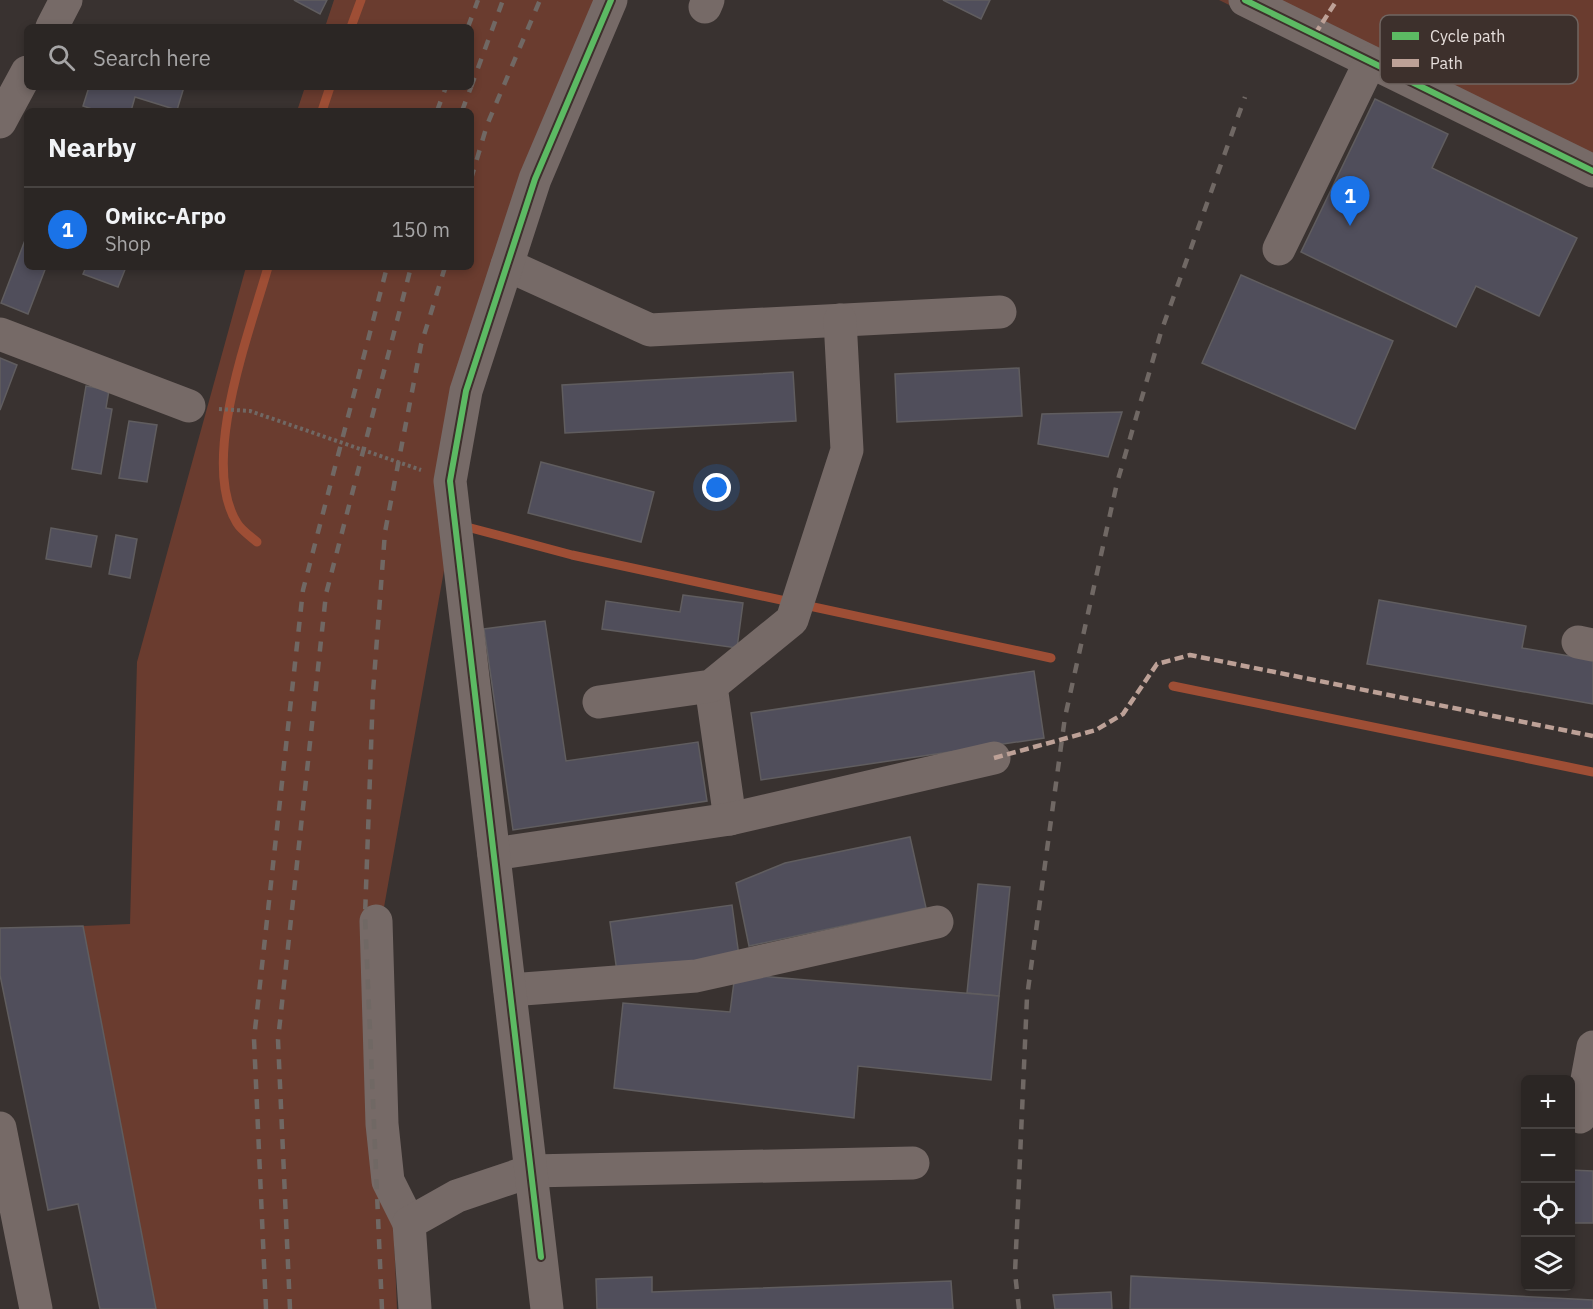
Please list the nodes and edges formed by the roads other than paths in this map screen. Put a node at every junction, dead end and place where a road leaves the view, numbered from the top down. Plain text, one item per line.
1 (66, 0) edge
2 (611, 0) edge
3 (1245, 0) edge
4 (54, 24) edge
5 (1370, 62) junction
6 (1380, 67) edge
7 (24, 78) edge
8 (1415, 84) edge
9 (0, 122) edge
10 (1593, 171) edge
11 (1279, 249) dead end
12 (507, 265) junction
13 (1000, 312) dead end
14 (840, 320) junction
15 (0, 334) edge
16 (200, 407) road end
17 (711, 686) junction
18 (599, 702) dead end
19 (994, 758) dead end
20 (730, 819) junction
21 (494, 854) junction
22 (376, 921) dead end
23 (937, 922) dead end
24 (510, 990) junction
25 (1593, 1047) edge
26 (1580, 1117) dead end
27 (0, 1128) edge
28 (913, 1163) dead end
29 (531, 1171) junction
30 (409, 1223) junction
31 (36, 1309) edge
32 (415, 1309) edge
33 (547, 1309) edge

1 - 4 street
2 - 12 street
3 - 5 street
5 - 6 street
5 - 11 street
7 - 9 street
8 - 10 street
12 - 14 street
12 - 21 street
13 - 14 street
14 - 17 street
15 - 16 street
17 - 18 street
17 - 20 street
19 - 20 street
20 - 21 street
21 - 24 street
22 - 30 street
23 - 24 street
24 - 29 street
25 - 26 street
27 - 31 street
28 - 29 street
29 - 30 street
29 - 33 street
30 - 32 street

